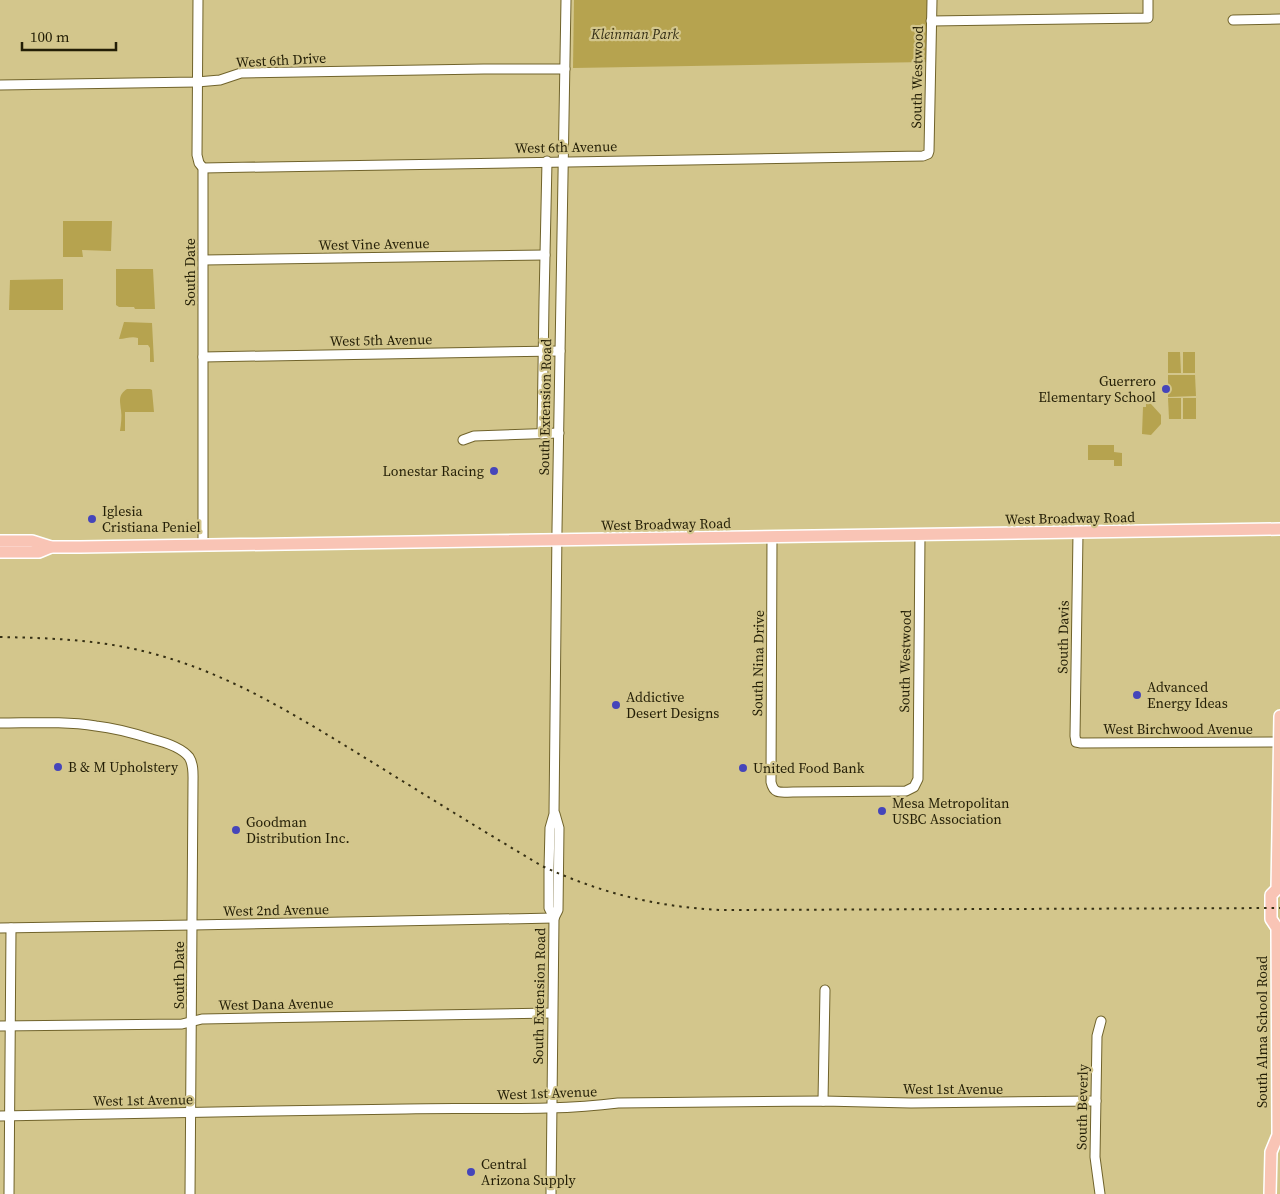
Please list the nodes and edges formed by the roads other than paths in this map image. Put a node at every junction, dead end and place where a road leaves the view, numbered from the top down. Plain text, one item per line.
1 (198, 0) edge
2 (566, 0) edge
3 (932, 0) edge
4 (1148, 0) edge
5 (1280, 19) edge
6 (1233, 20) dead end
7 (931, 21) junction
8 (565, 69) junction
9 (197, 82) junction
10 (0, 85) edge
11 (928, 154) joint
12 (563, 161) junction
13 (547, 162) junction
14 (203, 168) junction
15 (545, 255) junction
16 (204, 260) junction
17 (560, 350) junction
18 (543, 351) junction
19 (203, 357) junction
20 (559, 433) junction
21 (542, 434) junction
22 (463, 440) dead end
23 (1280, 529) edge
24 (1078, 533) junction
25 (920, 535) junction
26 (772, 537) junction
27 (0, 541) edge
28 (557, 541) junction
29 (202, 545) junction
30 (52, 547) junction
31 (0, 552) edge
32 (1280, 716) edge
33 (0, 723) edge
34 (1076, 742) joint
35 (1280, 742) edge
36 (772, 788) joint
37 (1279, 890) edge
38 (554, 918) junction
39 (193, 925) junction
40 (1278, 926) edge
41 (0, 928) edge
42 (11, 928) junction
43 (825, 990) dead end
44 (552, 1013) junction
45 (192, 1021) junction
46 (1101, 1021) dead end
47 (0, 1026) edge
48 (10, 1026) junction
49 (823, 1102) junction
50 (1096, 1102) junction
51 (552, 1108) junction
52 (191, 1113) junction
53 (10, 1115) junction
54 (0, 1116) edge
55 (1279, 1138) edge
56 (9, 1194) edge
57 (190, 1194) edge
58 (551, 1194) edge
59 (1100, 1194) edge
60 (1270, 1194) edge

1 - 9 street, South Date
2 - 8 street, South Extension Road
3 - 7 street, South Westwood
4 - 7 street
5 - 6 street
7 - 11 street, South Westwood
8 - 9 street, West 6th Drive
8 - 12 street, South Extension Road
9 - 10 street, West 6th Drive
9 - 14 street, South Date
11 - 12 street, West 6th Avenue
12 - 13 street, West 6th Avenue
12 - 17 street, South Extension Road
13 - 14 street, West 6th Avenue
13 - 15 street, South Extension Road
14 - 16 street, South Date
15 - 16 street, West Vine Avenue
15 - 18 street, South Extension Road
16 - 19 street, South Date
17 - 18 street, West 5th Avenue
17 - 20 street, South Extension Road
18 - 19 street, West 5th Avenue
18 - 21 street, South Extension Road
19 - 29 street, South Date
20 - 21 street
20 - 28 street, South Extension Road
21 - 22 street
23 - 24 main road, West Broadway Road
24 - 25 main road, West Broadway Road
24 - 34 street, South Davis
25 - 26 main road, West Broadway Road
25 - 36 street, South Westwood
26 - 28 main road, West Broadway Road
26 - 36 street, South Nina Drive
27 - 30 main road, West Broadway Road
28 - 29 main road, West Broadway Road
28 - 38 street, South Extension Road
29 - 30 main road, West Broadway Road
30 - 31 main road, West Broadway Road
32 - 35 main road, South Alma School Road
33 - 39 street, South Date
34 - 35 street, West Birchwood Avenue
35 - 37 main road, South Alma School Road
37 - 40 main road, South Alma School Road
38 - 39 street, West 2nd Avenue
38 - 44 street, South Extension Road
39 - 42 street, West 2nd Avenue
39 - 45 street, South Date
40 - 55 main road, South Alma School Road
41 - 42 street, West 2nd Avenue
42 - 48 street
43 - 49 street
44 - 45 street, West Dana Avenue
44 - 51 street, South Extension Road
45 - 48 street, West Dana Avenue
45 - 52 street, South Date
46 - 50 street, South Beverly
47 - 48 street, West Dana Avenue
48 - 53 street
49 - 50 street, West 1st Avenue
49 - 51 street, West 1st Avenue
50 - 59 street, South Beverly
51 - 52 street, West 1st Avenue
51 - 58 street, South Extension Road
52 - 53 street, West 1st Avenue
52 - 57 street, South Date
53 - 54 street, West 1st Avenue
53 - 56 street
55 - 60 main road, South Alma School Road

